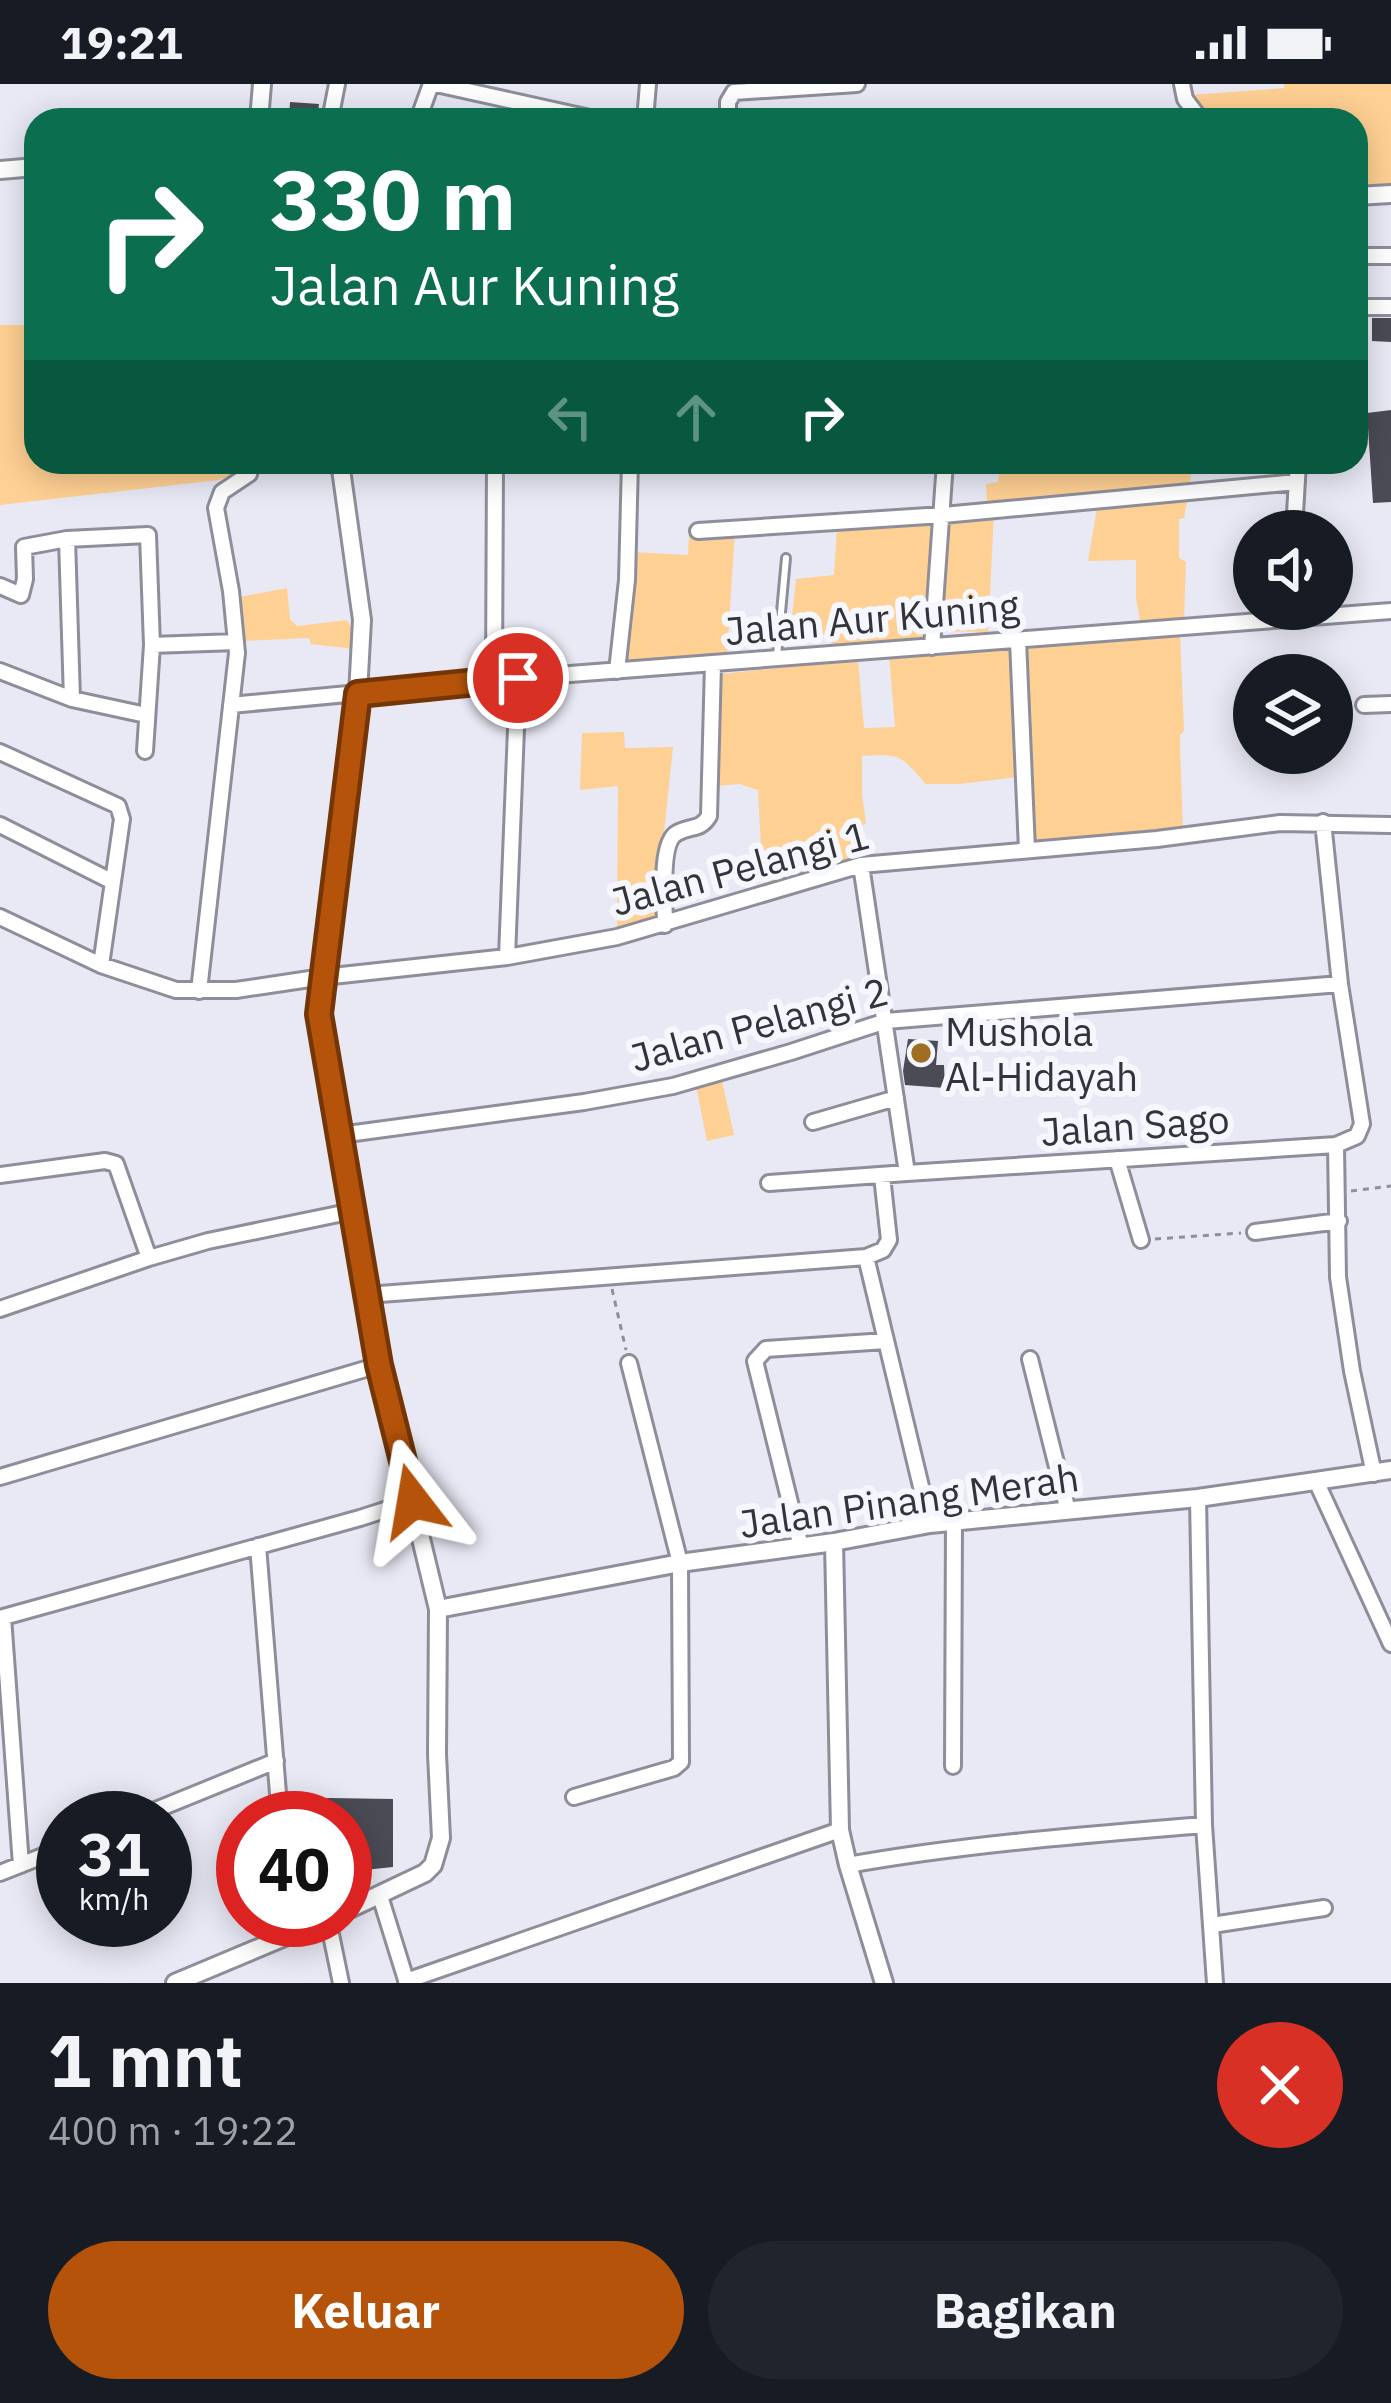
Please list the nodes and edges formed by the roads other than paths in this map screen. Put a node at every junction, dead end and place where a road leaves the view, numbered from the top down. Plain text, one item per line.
1 (434, 84) edge
2 (857, 84) edge
3 (544, 108) edge
4 (728, 108) edge
5 (249, 474) edge
6 (342, 474) edge
7 (495, 474) edge
8 (630, 474) edge
9 (945, 474) edge
10 (1297, 474) edge
11 (1297, 482) junction
12 (1295, 510) edge
13 (943, 514) junction
14 (698, 531) dead end
15 (67, 539) junction
16 (786, 558) dead end
17 (0, 586) edge
18 (1391, 611) edge
19 (1353, 612) edge
20 (1233, 619) edge
21 (1018, 640) junction
22 (236, 642) junction
23 (152, 645) junction
24 (932, 647) junction
25 (777, 659) junction
26 (713, 664) junction
27 (0, 671) edge
28 (617, 671) junction
29 (518, 678) junction
30 (494, 680) junction
31 (358, 694) junction
32 (72, 699) junction
33 (1391, 704) edge
34 (231, 705) junction
35 (1364, 705) dead end
36 (146, 716) junction
37 (146, 751) dead end
38 (0, 752) edge
39 (1323, 822) junction
40 (0, 825) edge
41 (1391, 825) edge
42 (1027, 850) junction
43 (861, 865) junction
44 (113, 882) junction
45 (0, 917) edge
46 (664, 925) junction
47 (507, 957) junction
48 (100, 965) junction
49 (323, 977) junction
50 (1340, 984) junction
51 (199, 991) junction
52 (886, 1021) junction
53 (896, 1098) junction
54 (813, 1122) dead end
55 (340, 1135) junction
56 (1336, 1145) junction
57 (1117, 1159) junction
58 (908, 1173) junction
59 (0, 1175) edge
60 (882, 1176) junction
61 (769, 1184) dead end
62 (353, 1211) junction
63 (1339, 1221) junction
64 (1255, 1232) road end
65 (1142, 1240) road end
66 (866, 1257) junction
67 (149, 1258) junction
68 (367, 1295) junction
69 (0, 1309) edge
70 (886, 1341) junction
71 (1030, 1358) dead end
72 (629, 1364) road end
73 (379, 1365) junction
74 (1383, 1473) edge
75 (0, 1478) edge
76 (1317, 1484) junction
77 (1198, 1498) junction
78 (413, 1501) junction
79 (1068, 1510) junction
80 (954, 1521) junction
81 (930, 1524) junction
82 (834, 1542) junction
83 (258, 1546) junction
84 (801, 1546) junction
85 (680, 1563) junction
86 (438, 1609) junction
87 (1, 1617) edge
88 (1391, 1645) edge
89 (276, 1761) junction
90 (953, 1766) dead end
91 (278, 1791) edge
92 (192, 1795) edge
93 (574, 1797) dead end
94 (1204, 1825) junction
95 (840, 1830) junction
96 (36, 1859) edge
97 (21, 1865) junction
98 (848, 1865) junction
99 (0, 1873) edge
100 (380, 1896) junction
101 (372, 1899) edge
102 (1324, 1908) dead end
103 (1212, 1925) junction
104 (250, 1947) edge
105 (333, 1947) edge
106 (406, 1982) edge
107 (175, 1983) edge
108 (341, 1983) edge
109 (883, 1983) edge
110 (1215, 1983) edge

1 - 3 street
2 - 4 street
5 - 22 street
6 - 31 street
7 - 30 street
8 - 28 street
9 - 13 street
10 - 11 street
11 - 12 street
11 - 13 street
13 - 14 street
13 - 24 street
15 - 17 street
15 - 23 street
15 - 32 street
16 - 25 lane
18 - 19 street, Jalan Aur Kuning
20 - 21 street, Jalan Aur Kuning
21 - 24 street, Jalan Aur Kuning
21 - 42 street
22 - 23 street
22 - 34 street
23 - 36 street
24 - 25 street, Jalan Aur Kuning
25 - 26 street, Jalan Aur Kuning
26 - 28 street, Jalan Aur Kuning
26 - 46 street
27 - 32 street
28 - 29 street, Jalan Aur Kuning
29 - 30 street, Jalan Aur Kuning
29 - 47 street
30 - 31 street, Jalan Aur Kuning
31 - 34 street, Jalan Aur Kuning
31 - 49 street
32 - 36 street
33 - 35 street
34 - 51 street
36 - 37 street
38 - 44 street
39 - 41 street, Jalan Pelangi 1
39 - 42 street, Jalan Pelangi 1
39 - 50 street
40 - 44 street
42 - 43 street, Jalan Pelangi 1
43 - 46 street, Jalan Pelangi 1
43 - 52 street
44 - 48 street
45 - 48 street, Jalan Pelangi 1
46 - 47 street, Jalan Pelangi 1
47 - 49 street, Jalan Pelangi 1
48 - 51 street, Jalan Pelangi 1
49 - 51 street, Jalan Pelangi 1
49 - 55 street
50 - 52 street, Jalan Pelangi 2
50 - 56 street
52 - 53 street
52 - 55 street, Jalan Pelangi 2
53 - 54 street
53 - 58 street
55 - 62 street
56 - 57 street, Jalan Sago
56 - 63 street
57 - 58 street, Jalan Sago
57 - 65 street
58 - 60 street, Jalan Sago
59 - 67 street
60 - 61 street, Jalan Sago
60 - 66 street
62 - 67 street
62 - 68 street
63 - 64 street
63 - 74 street
66 - 68 street
66 - 70 street
67 - 69 street
68 - 73 street
70 - 81 street
70 - 84 street
71 - 79 street
72 - 85 street
73 - 75 street
73 - 78 street
74 - 76 street, Jalan Pinang Merah
76 - 77 street, Jalan Pinang Merah
76 - 88 street
77 - 79 street, Jalan Pinang Merah
77 - 94 street
78 - 83 street
78 - 86 street
79 - 80 street, Jalan Pinang Merah
80 - 81 street, Jalan Pinang Merah
80 - 90 street
81 - 82 street, Jalan Pinang Merah
82 - 84 street, Jalan Pinang Merah
82 - 95 street
83 - 87 street
83 - 89 street
84 - 85 street, Jalan Pinang Merah
85 - 86 street, Jalan Pinang Merah
85 - 93 street
86 - 100 street
87 - 97 street
89 - 91 street
89 - 92 street
94 - 98 street
94 - 103 street
95 - 98 street
95 - 106 street
96 - 97 street
97 - 99 street
98 - 109 street
100 - 101 street
100 - 106 street
102 - 103 street
103 - 110 street
104 - 107 street
105 - 108 street

